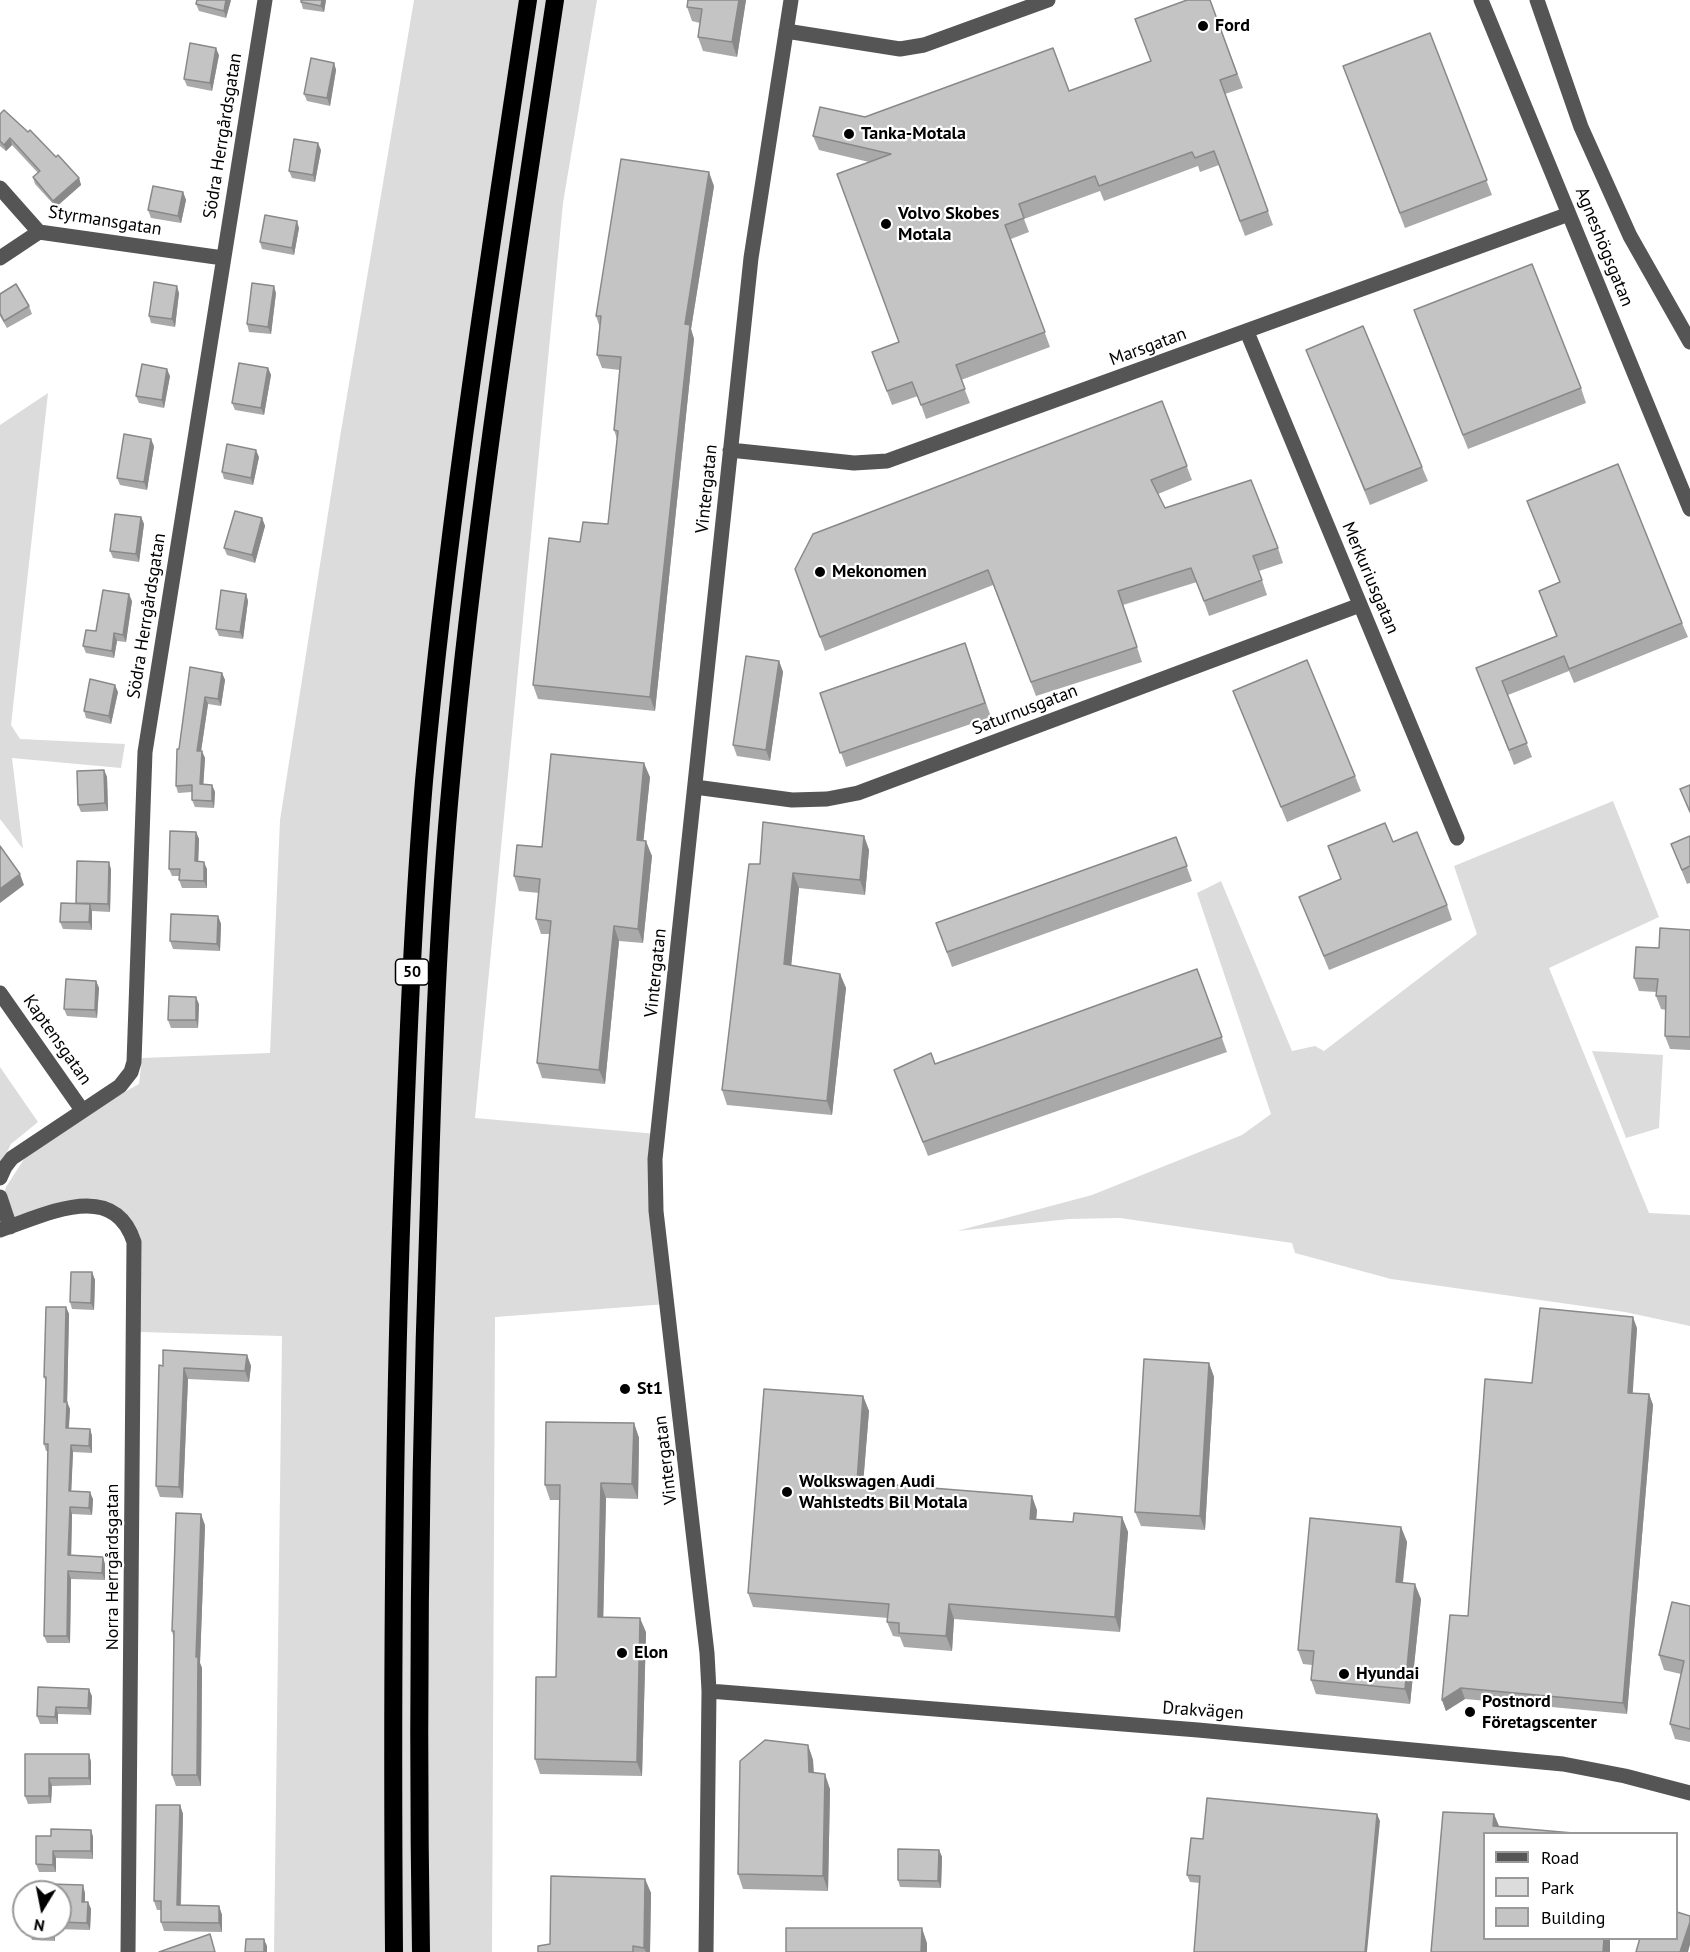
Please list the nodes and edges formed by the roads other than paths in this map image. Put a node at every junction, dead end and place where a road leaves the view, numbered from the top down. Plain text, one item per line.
1 (265, 0) edge
2 (528, 0) edge
3 (555, 0) edge
4 (791, 0) edge
5 (1048, 0) edge
6 (1481, 0) edge
7 (1537, 0) edge
8 (786, 31) junction
9 (0, 188) edge
10 (1569, 214) junction
11 (39, 232) junction
12 (0, 258) edge
13 (223, 258) junction
14 (1247, 332) junction
15 (1690, 342) edge
16 (730, 450) junction
17 (1690, 509) edge
18 (1360, 605) junction
19 (695, 787) junction
20 (1457, 838) dead end
21 (0, 993) edge
22 (82, 1110) junction
23 (0, 1178) edge
24 (0, 1197) edge
25 (5, 1228) edge
26 (709, 1691) junction
27 (1690, 1793) edge
28 (128, 1952) edge
29 (394, 1952) edge
30 (420, 1952) edge
31 (706, 1952) edge

1 - 13 street, Södra Herrgårdsgatan
2 - 29 highway, 50
3 - 30 highway, 50
4 - 8 street, Vintergatan
5 - 8 street
6 - 10 street, Agneshögsgatan
7 - 15 street, Agneshögsgatan
8 - 16 street, Vintergatan
9 - 11 street, Styrmansgatan
10 - 14 street, Marsgatan
10 - 17 street, Agneshögsgatan
11 - 12 street
11 - 13 street, Styrmansgatan
13 - 22 street, Södra Herrgårdsgatan
14 - 16 street, Marsgatan
14 - 18 street, Merkuriusgatan
16 - 19 street, Vintergatan
18 - 19 street, Saturnusgatan
18 - 20 street, Merkuriusgatan
19 - 26 street, Vintergatan
21 - 22 street, Kaptensgatan
22 - 23 street, Södra Herrgårdsgatan
24 - 25 street
25 - 28 street, Norra Herrgårdsgatan
26 - 27 street, Drakvägen
26 - 31 street, Vintergatan

